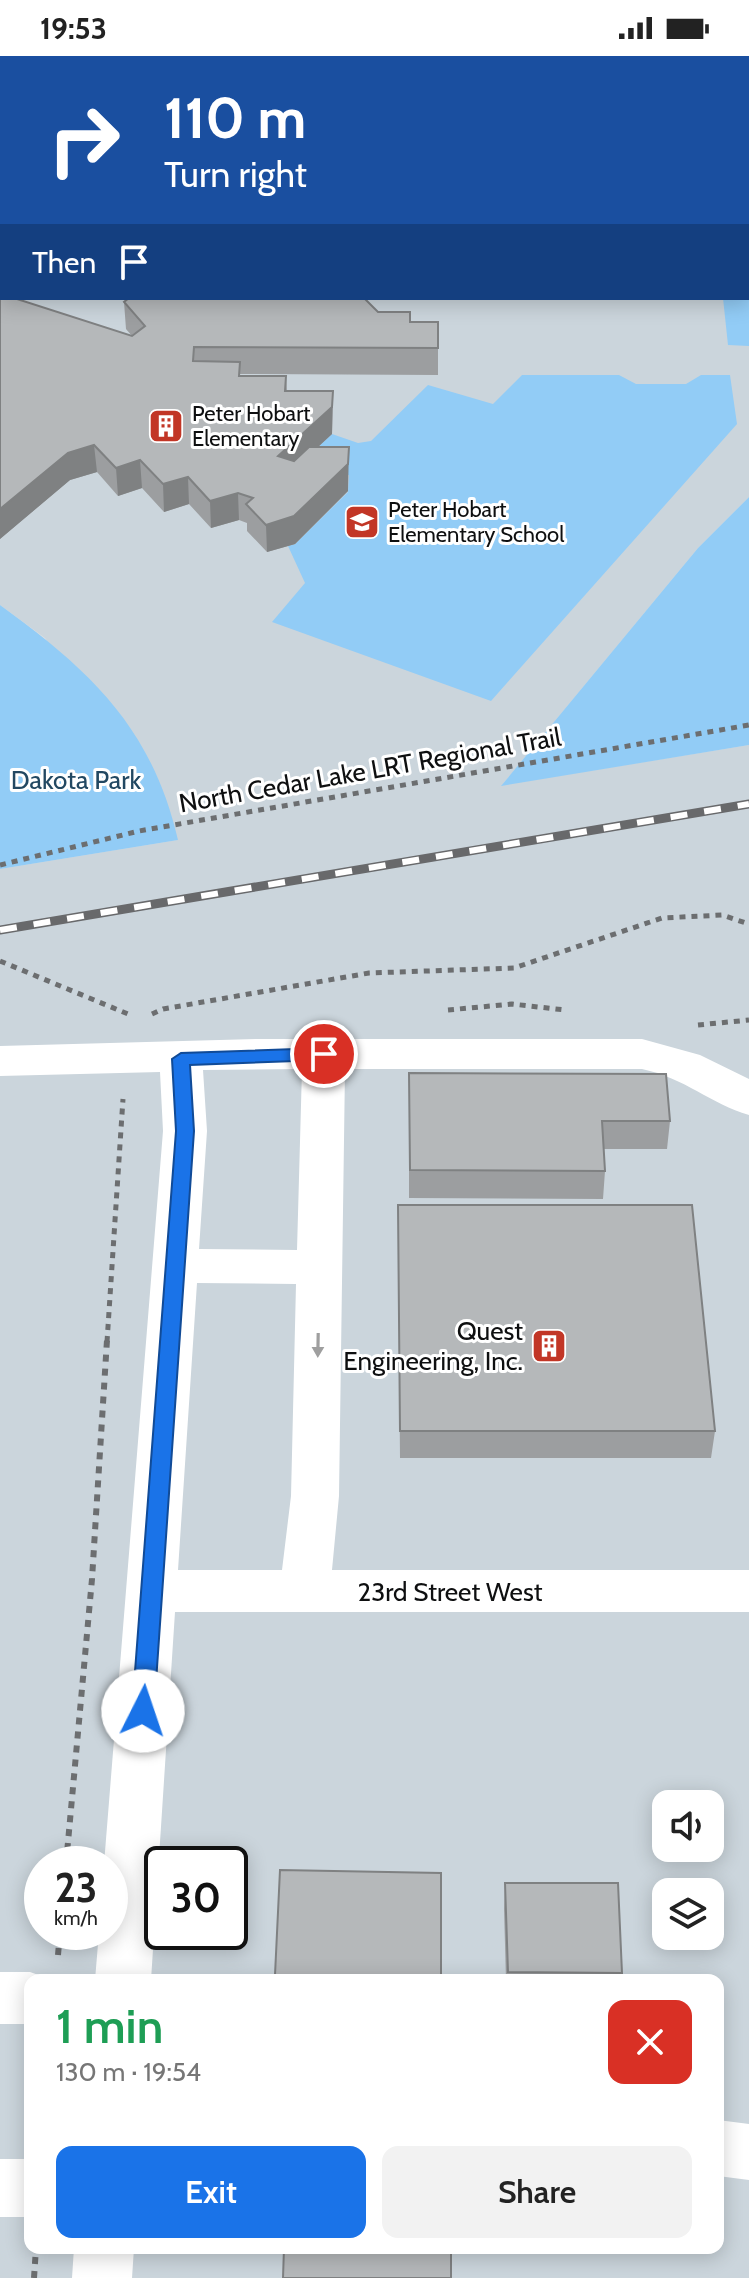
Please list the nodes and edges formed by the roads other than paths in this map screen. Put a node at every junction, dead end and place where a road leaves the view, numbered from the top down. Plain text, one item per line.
1 (324, 1054) junction
2 (181, 1059) junction
3 (0, 1061) edge
4 (749, 1100) edge
5 (175, 1266) junction
6 (320, 1267) junction
7 (152, 1591) junction
8 (749, 1591) edge
9 (304, 1593) junction
10 (123, 1974) edge
11 (0, 1998) edge
12 (24, 1998) edge
13 (724, 2149) edge
14 (749, 2152) edge
15 (0, 2188) edge
16 (24, 2188) edge
17 (104, 2254) edge
18 (102, 2278) edge

1 - 2 street
1 - 4 street
1 - 6 street
2 - 3 street
2 - 5 street
5 - 6 street
5 - 7 street
6 -> 9 street
7 - 9 street, 23rd Street West
7 - 10 street
8 - 9 street, 23rd Street West
11 - 12 street
13 - 14 street
15 - 16 street
17 - 18 street

